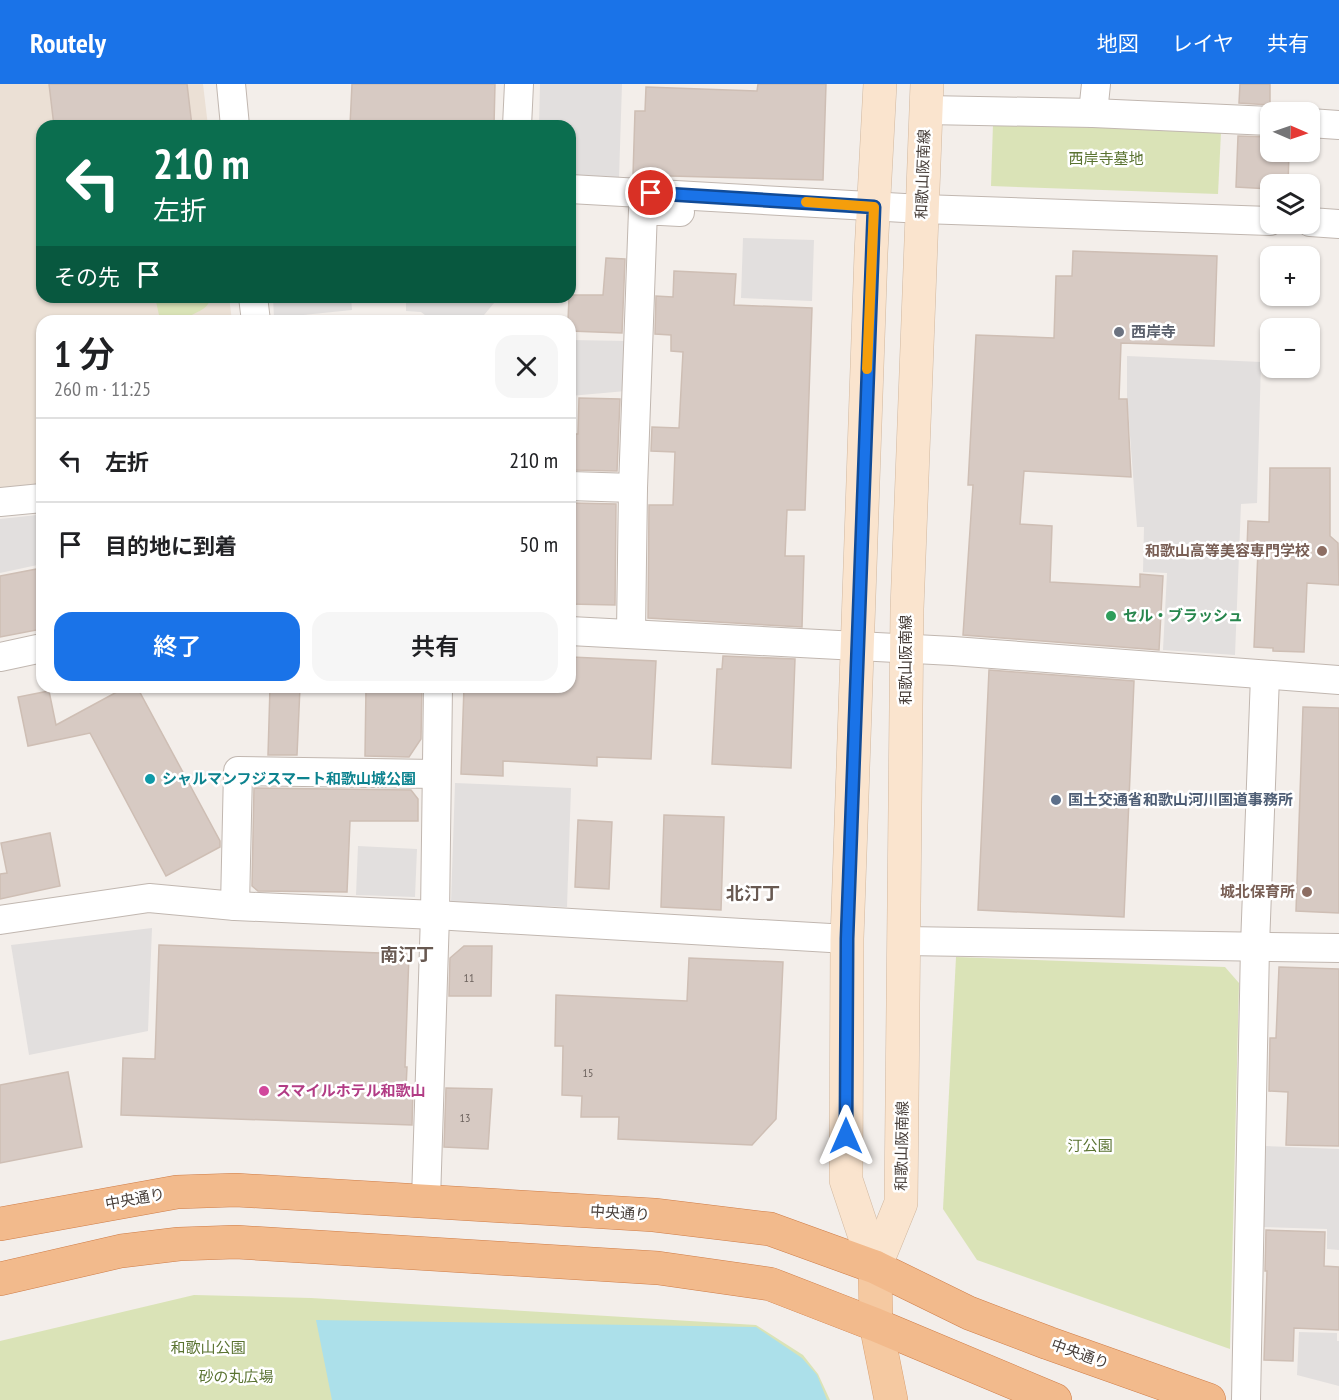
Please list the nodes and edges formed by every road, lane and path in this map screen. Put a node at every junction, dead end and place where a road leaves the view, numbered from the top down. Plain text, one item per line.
1 (231, 84) edge
2 (519, 84) edge
3 (880, 84) edge
4 (1096, 84) edge
5 (926, 97) edge
6 (1094, 113) junction
7 (234, 120) edge
8 (517, 120) edge
9 (1260, 121) edge
10 (1320, 123) edge
11 (1339, 124) edge
12 (576, 189) edge
13 (762, 199) junction
14 (874, 207) junction
15 (922, 209) junction
16 (1260, 221) edge
17 (1320, 223) edge
18 (1339, 224) edge
19 (576, 486) edge
20 (633, 488) junction
21 (36, 499) edge
22 (0, 502) edge
23 (576, 631) edge
24 (631, 633) junction
25 (857, 648) junction
26 (36, 649) edge
27 (906, 649) junction
28 (0, 657) edge
29 (1265, 676) junction
30 (1339, 680) edge
31 (438, 693) edge
32 (436, 774) junction
33 (235, 906) junction
34 (435, 915) junction
35 (0, 920) edge
36 (847, 939) junction
37 (904, 940) junction
38 (1255, 946) junction
39 (1339, 948) edge
40 (426, 1200) junction
41 (0, 1224) edge
42 (875, 1267) junction
43 (0, 1279) edge
44 (876, 1325) junction
45 (891, 1400) edge
46 (1055, 1400) edge
47 (1209, 1400) edge
48 (1246, 1400) edge

1 - 7 street
2 - 8 street
3 - 14 main road
4 - 6 street
5 - 6 street
5 - 15 main road, 和歌山阪南線
6 - 9 street
10 - 11 street
12 - 13 street
13 - 14 street
13 - 20 street
14 - 15 street
14 - 25 main road
15 - 16 street
15 - 27 main road, 和歌山阪南線
17 - 18 street
19 - 20 street
20 - 24 street
21 - 22 street
23 - 24 street
24 - 25 street
25 - 27 street
25 - 36 main road
26 - 28 street
27 - 29 street
27 - 37 main road, 和歌山阪南線
29 - 30 street
29 - 38 street
31 - 32 street
32 - 33 street
32 - 34 street
33 - 34 street
33 - 35 street
34 - 36 street
34 - 40 street
36 - 42 main road
37 - 38 street
37 - 42 main road, 和歌山阪南線
38 - 39 street
38 - 48 street
40 - 41 highway, 中央通り
40 - 42 highway, 中央通り
42 - 44 main road
42 - 47 highway, 中央通り
43 - 44 highway
44 - 45 main road
44 - 46 highway

